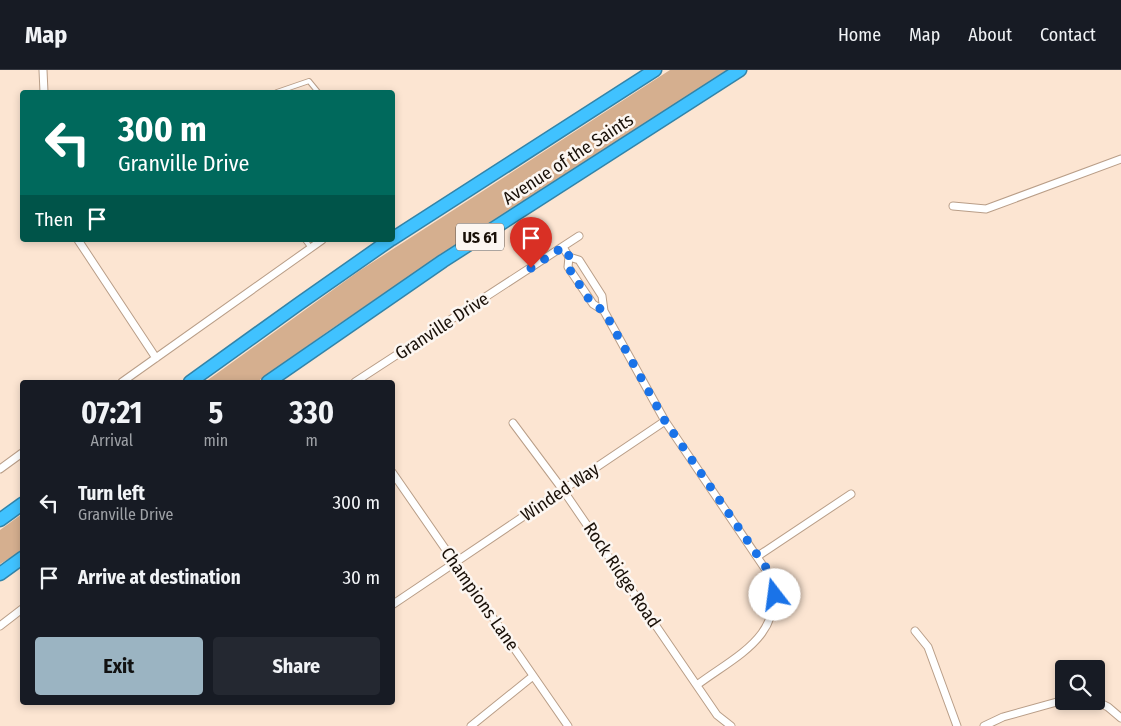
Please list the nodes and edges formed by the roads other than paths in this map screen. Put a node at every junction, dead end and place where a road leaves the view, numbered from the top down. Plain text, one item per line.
1 (43, 70) edge
2 (655, 70) edge
3 (740, 70) edge
4 (44, 90) edge
5 (283, 90) edge
6 (316, 90) edge
7 (1121, 159) edge
8 (953, 206) dead end
9 (579, 236) dead end
10 (395, 237) edge
11 (79, 242) edge
12 (306, 242) edge
13 (319, 242) edge
14 (388, 242) edge
15 (563, 247) junction
16 (311, 248) junction
17 (569, 256) junction
18 (604, 311) junction
19 (156, 358) junction
20 (125, 380) edge
21 (193, 380) edge
22 (271, 380) edge
23 (358, 380) edge
24 (665, 421) junction
25 (513, 424) dead end
26 (20, 455) edge
27 (0, 470) edge
28 (395, 476) edge
29 (563, 490) junction
30 (851, 494) dead end
31 (20, 506) edge
32 (0, 516) edge
33 (0, 520) edge
34 (758, 556) junction
35 (20, 559) edge
36 (456, 564) junction
37 (0, 574) edge
38 (395, 604) edge
39 (20, 611) edge
40 (0, 626) edge
41 (915, 631) dead end
42 (534, 676) junction
43 (697, 685) junction
44 (1055, 703) edge
45 (1105, 706) edge
46 (1121, 718) edge
47 (471, 726) edge
48 (568, 726) edge
49 (731, 726) edge
50 (957, 726) edge
51 (984, 726) edge

1 - 4 street
2 - 10 highway, Avenue of the Saints / US 61
3 - 22 highway, Avenue of the Saints / US 61
5 - 6 lane
7 - 8 street
9 - 15 street, Granville Drive
11 - 19 street
12 - 16 lane
13 - 16 street
14 - 21 highway, Avenue of the Saints / US 61
15 - 17 street
15 - 23 street, Granville Drive
16 - 19 street
17 - 18 street
17 - 18 street
18 - 24 street
19 - 20 street
24 - 29 street, Winded Way
24 - 34 street
25 - 29 street, Rock Ridge Road
26 - 27 street
28 - 36 street, Champions Lane
29 - 36 street, Winded Way
29 - 43 street, Rock Ridge Road
30 - 34 street
31 - 32 highway
31 - 33 highway
34 - 43 street
35 - 37 highway
36 - 38 street, Winded Way
36 - 42 street, Champions Lane
39 - 40 street
41 - 50 street
42 - 47 street
42 - 48 street, Champions Lane
43 - 49 street, Rock Ridge Road
44 - 51 street
45 - 46 street

